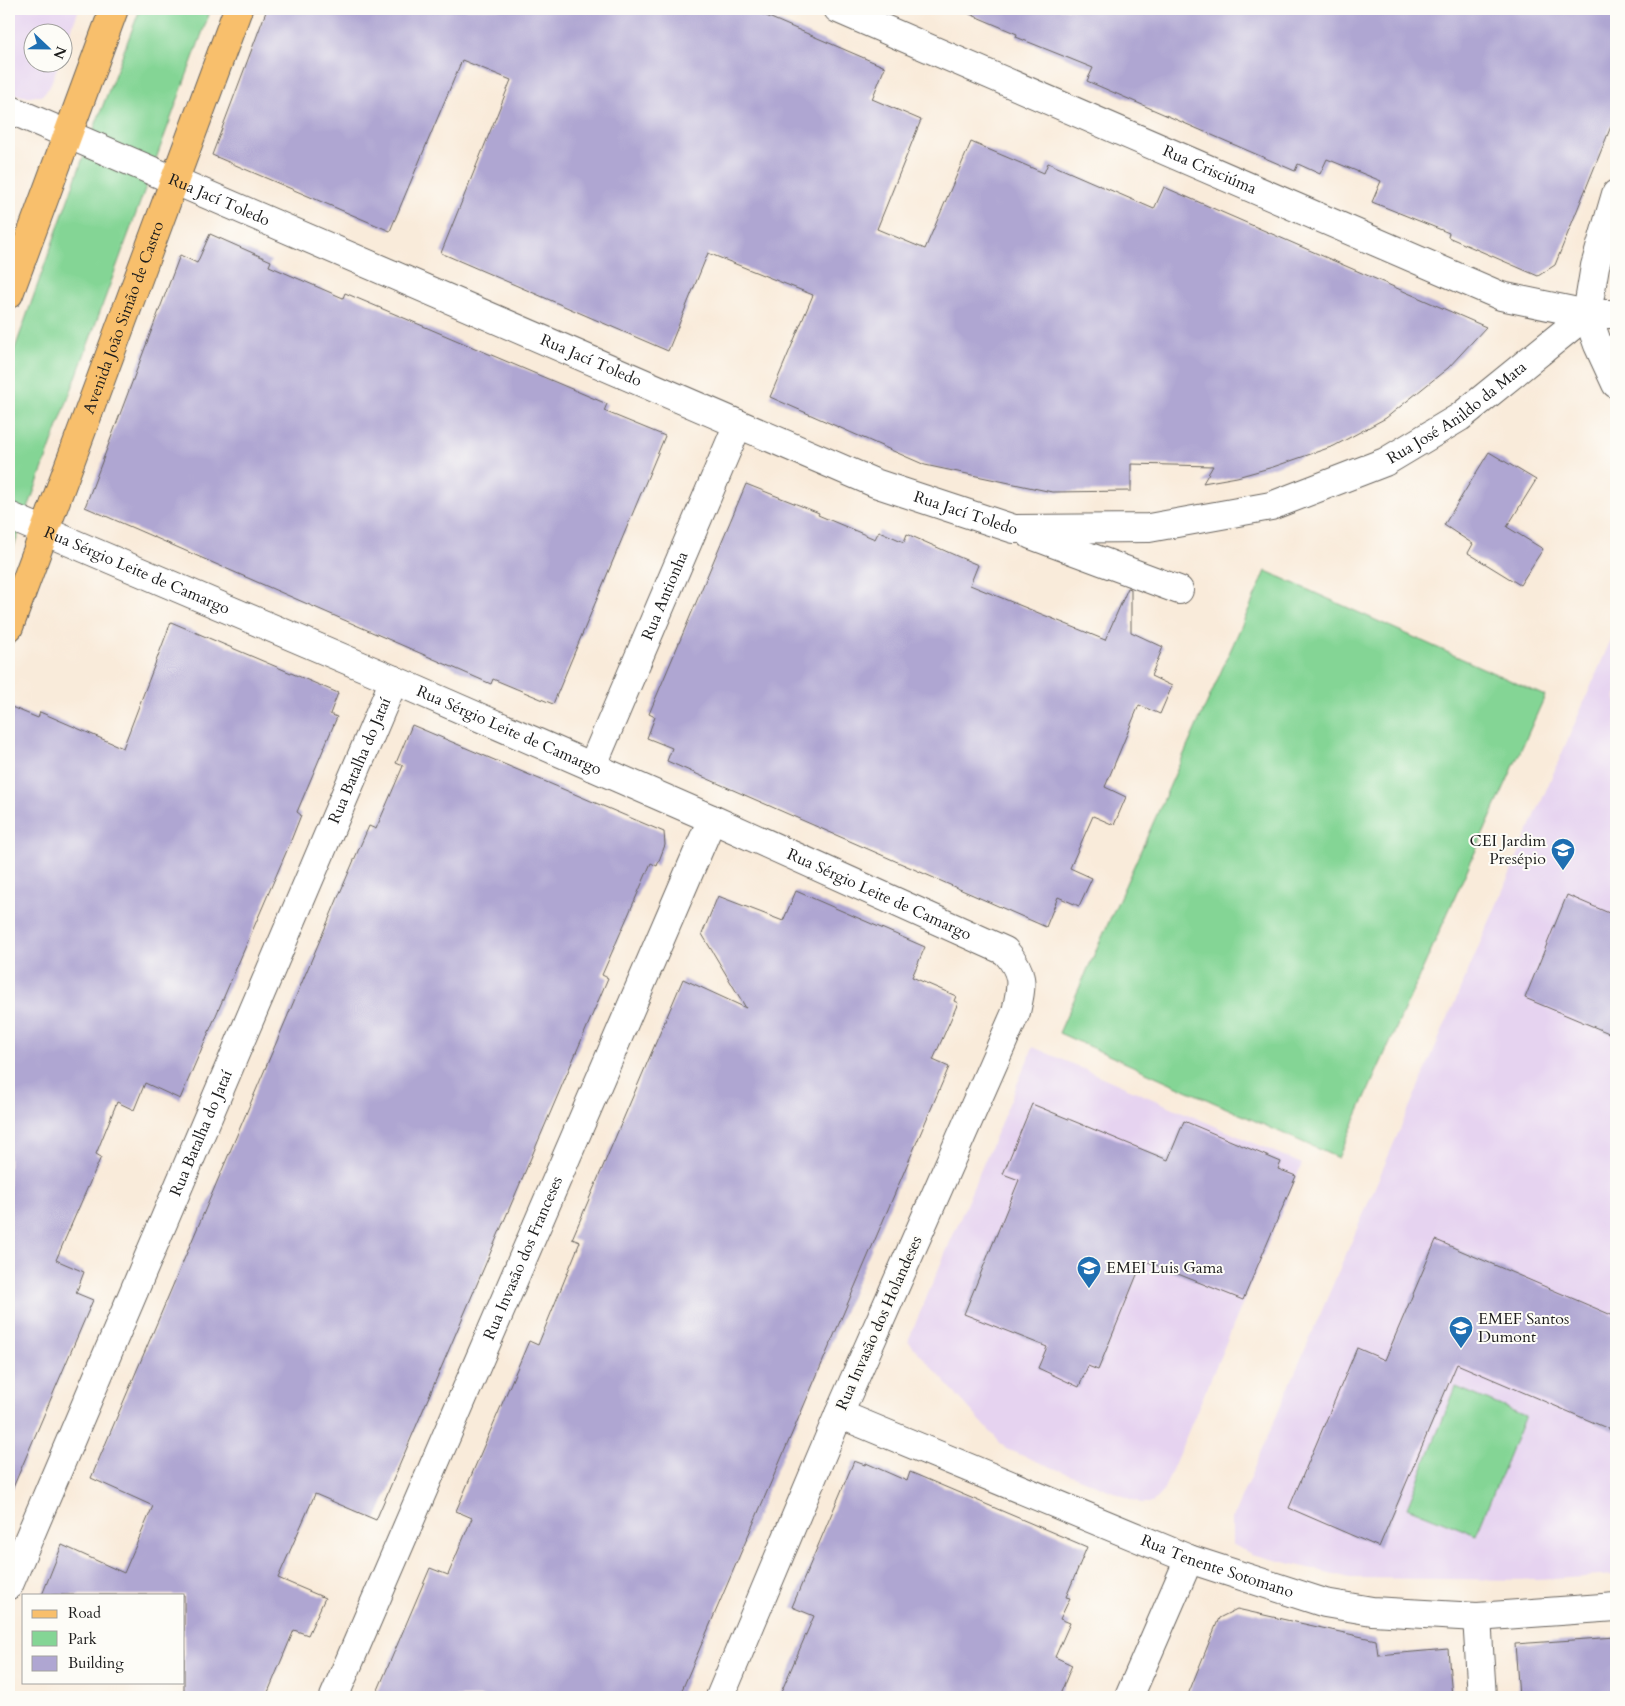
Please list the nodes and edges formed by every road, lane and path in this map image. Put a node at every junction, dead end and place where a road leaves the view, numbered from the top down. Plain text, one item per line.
1 (114, 9) edge
2 (238, 9) edge
3 (838, 9) edge
4 (9, 109) edge
5 (68, 134) junction
6 (174, 180) junction
7 (1616, 194) edge
8 (9, 294) edge
9 (1587, 314) junction
10 (1616, 314) edge
11 (1616, 384) edge
12 (738, 424) junction
13 (9, 516) edge
14 (1192, 521) joint
15 (1014, 529) junction
16 (44, 532) junction
17 (1179, 590) dead end
18 (9, 627) edge
19 (394, 680) junction
20 (592, 768) junction
21 (712, 819) junction
22 (1005, 951) joint
23 (839, 1414) junction
24 (1190, 1558) junction
25 (9, 1585) edge
26 (1616, 1608) edge
27 (1477, 1617) junction
28 (1137, 1689) edge
29 (334, 1697) edge
30 (720, 1697) edge
31 (1482, 1697) edge

1 - 5 main road
2 - 6 main road, Avenida João Simão de Castro
3 - 9 street, Rua Crisciúma
4 - 5 street, Rua Jací Toledo
5 - 6 street, Rua Jací Toledo
5 - 8 main road
6 - 12 street, Rua Jací Toledo
6 - 16 main road, Avenida João Simão de Castro
7 - 9 street
9 - 10 street, Rua Crisciúma
9 - 11 street
9 - 14 street, Rua José Anildo da Mata
12 - 15 street, Rua Jací Toledo
12 - 20 street, Rua Antionha
13 - 16 street, Rua Sérgio Leite de Camargo
14 - 15 street, Rua Jací Toledo
15 - 17 street
16 - 18 main road, Avenida João Simão de Castro
16 - 19 street, Rua Sérgio Leite de Camargo
19 - 20 street, Rua Sérgio Leite de Camargo
19 - 25 street, Rua Batalha do Jataí
20 - 21 street, Rua Sérgio Leite de Camargo
21 - 22 street, Rua Sérgio Leite de Camargo
21 - 29 street, Rua Invasão dos Franceses
22 - 23 street, Rua Invasão dos Holandeses
23 - 24 street, Rua Tenente Sotomano
23 - 30 street, Rua Invasão dos Holandeses
24 - 27 street, Rua Tenente Sotomano
24 - 28 street
26 - 27 street, Rua Tenente Sotomano
27 - 31 street

